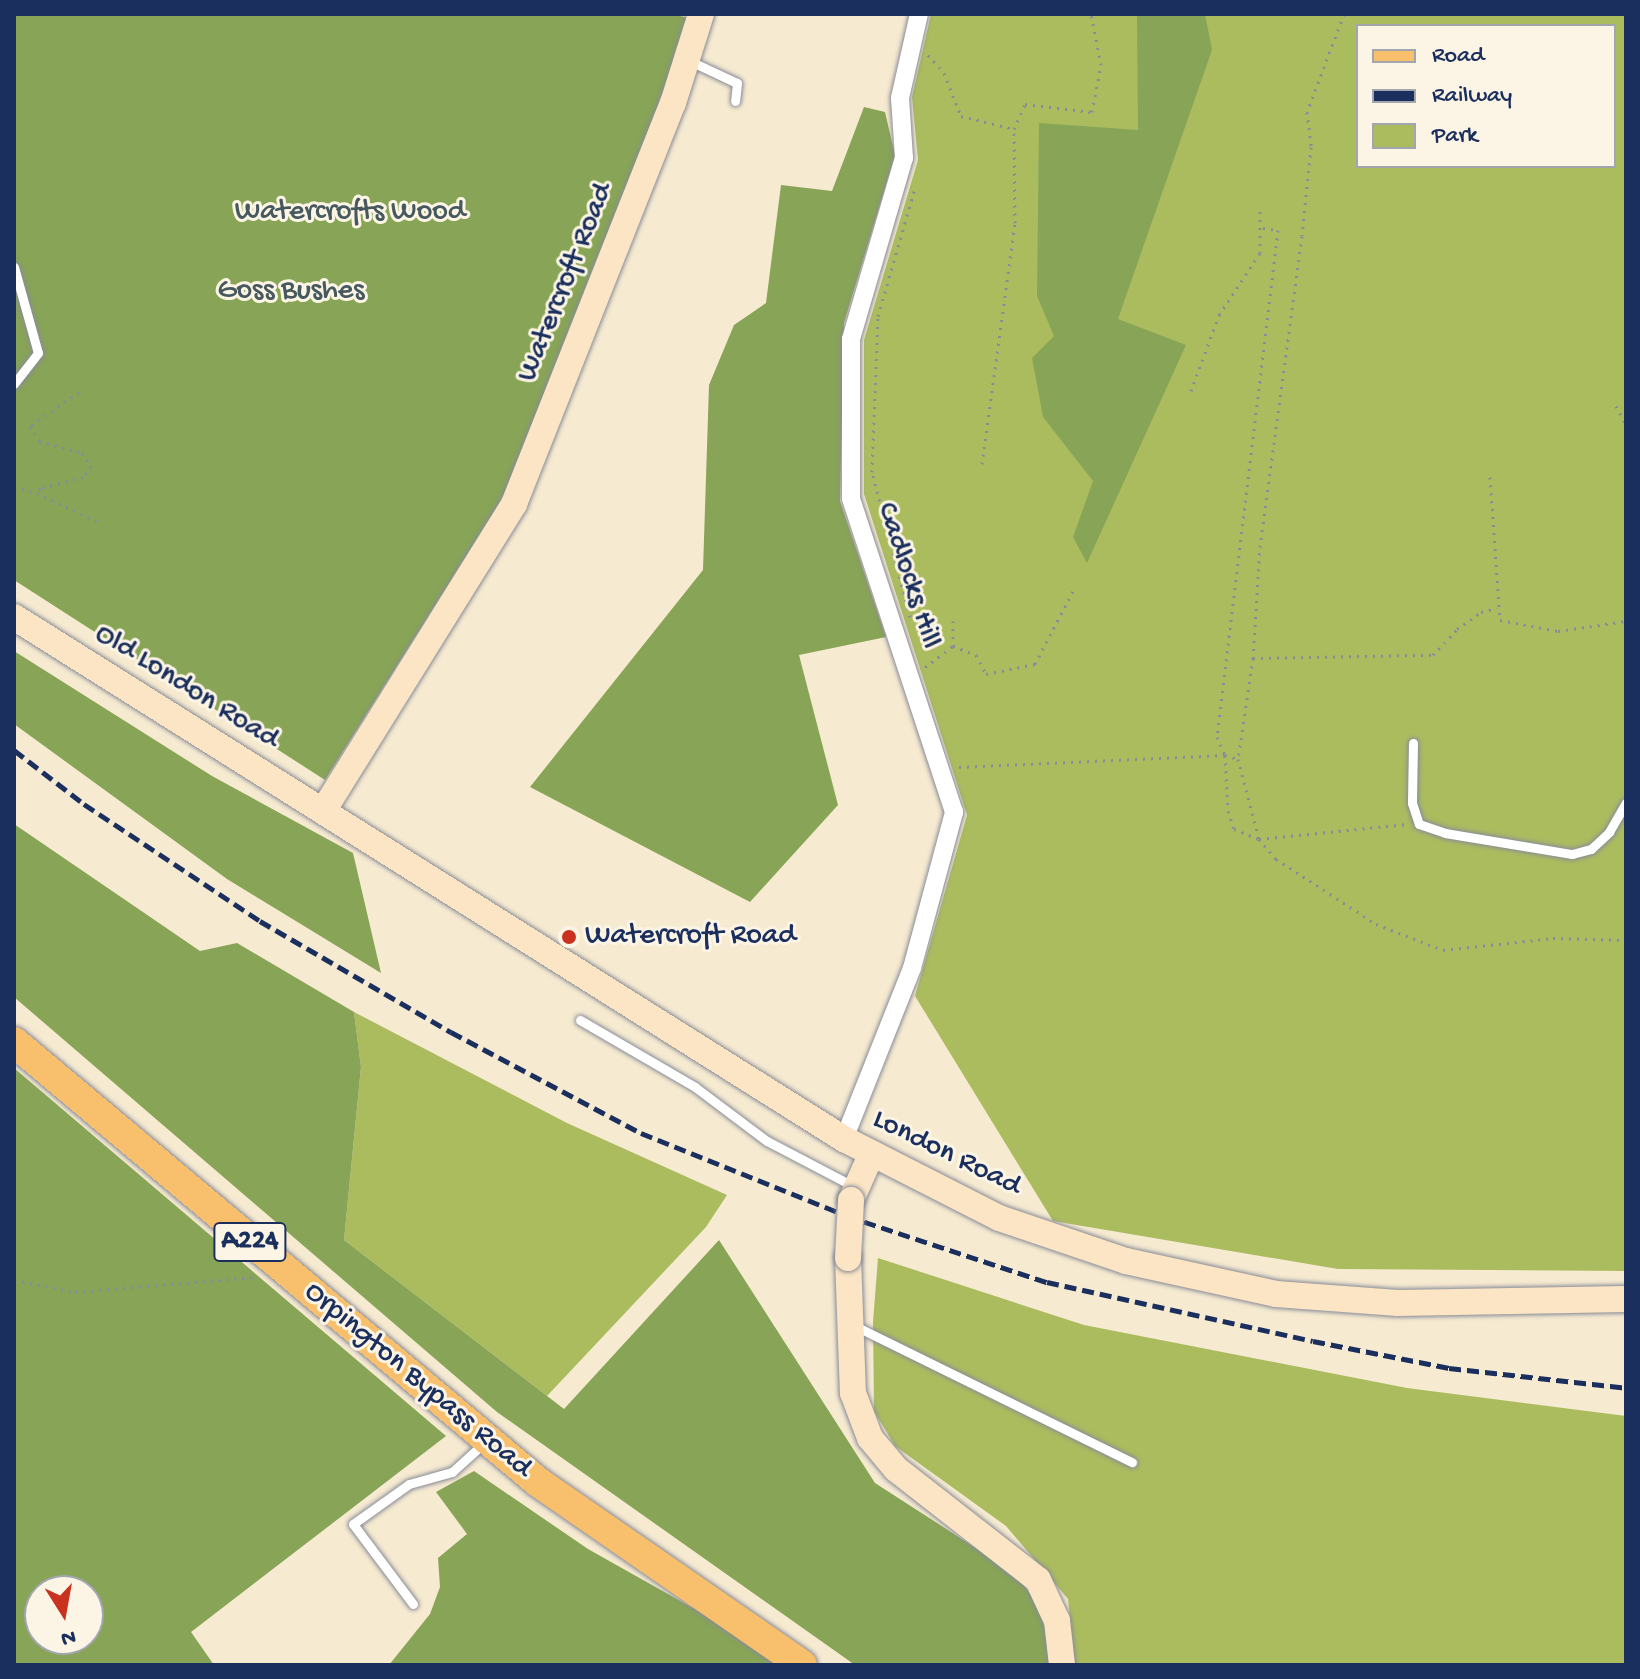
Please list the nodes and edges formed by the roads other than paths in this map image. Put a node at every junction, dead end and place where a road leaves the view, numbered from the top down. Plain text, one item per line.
1 (701, 14) edge
2 (919, 14) edge
3 (687, 60) junction
4 (735, 101) dead end
5 (14, 267) edge
6 (14, 384) edge
7 (14, 617) edge
8 (1413, 743) dead end
9 (1626, 803) edge
10 (323, 811) junction
11 (580, 1020) dead end
12 (14, 1042) edge
13 (844, 1139) junction
14 (871, 1155) junction
15 (853, 1194) junction
16 (1626, 1299) edge
17 (850, 1323) junction
18 (486, 1441) junction
19 (1132, 1462) dead end
20 (413, 1604) dead end
21 (802, 1665) edge
22 (1062, 1665) edge

1 - 3 street, Watercroft Road
2 - 13 street, Cadlocks Hill
3 - 4 lane
3 - 10 street, Watercroft Road
5 - 6 lane
7 - 10 street, Old London Road
8 - 9 lane
10 - 13 street, London Road
11 - 15 lane
12 - 18 main road, Orpington Bypass Road / A224
13 - 14 street, London Road
14 - 15 street
14 - 16 street, London Road
15 - 17 street, bridge
17 - 19 lane
17 - 22 street
18 - 20 lane
18 - 21 main road, Orpington Bypass Road / A224

